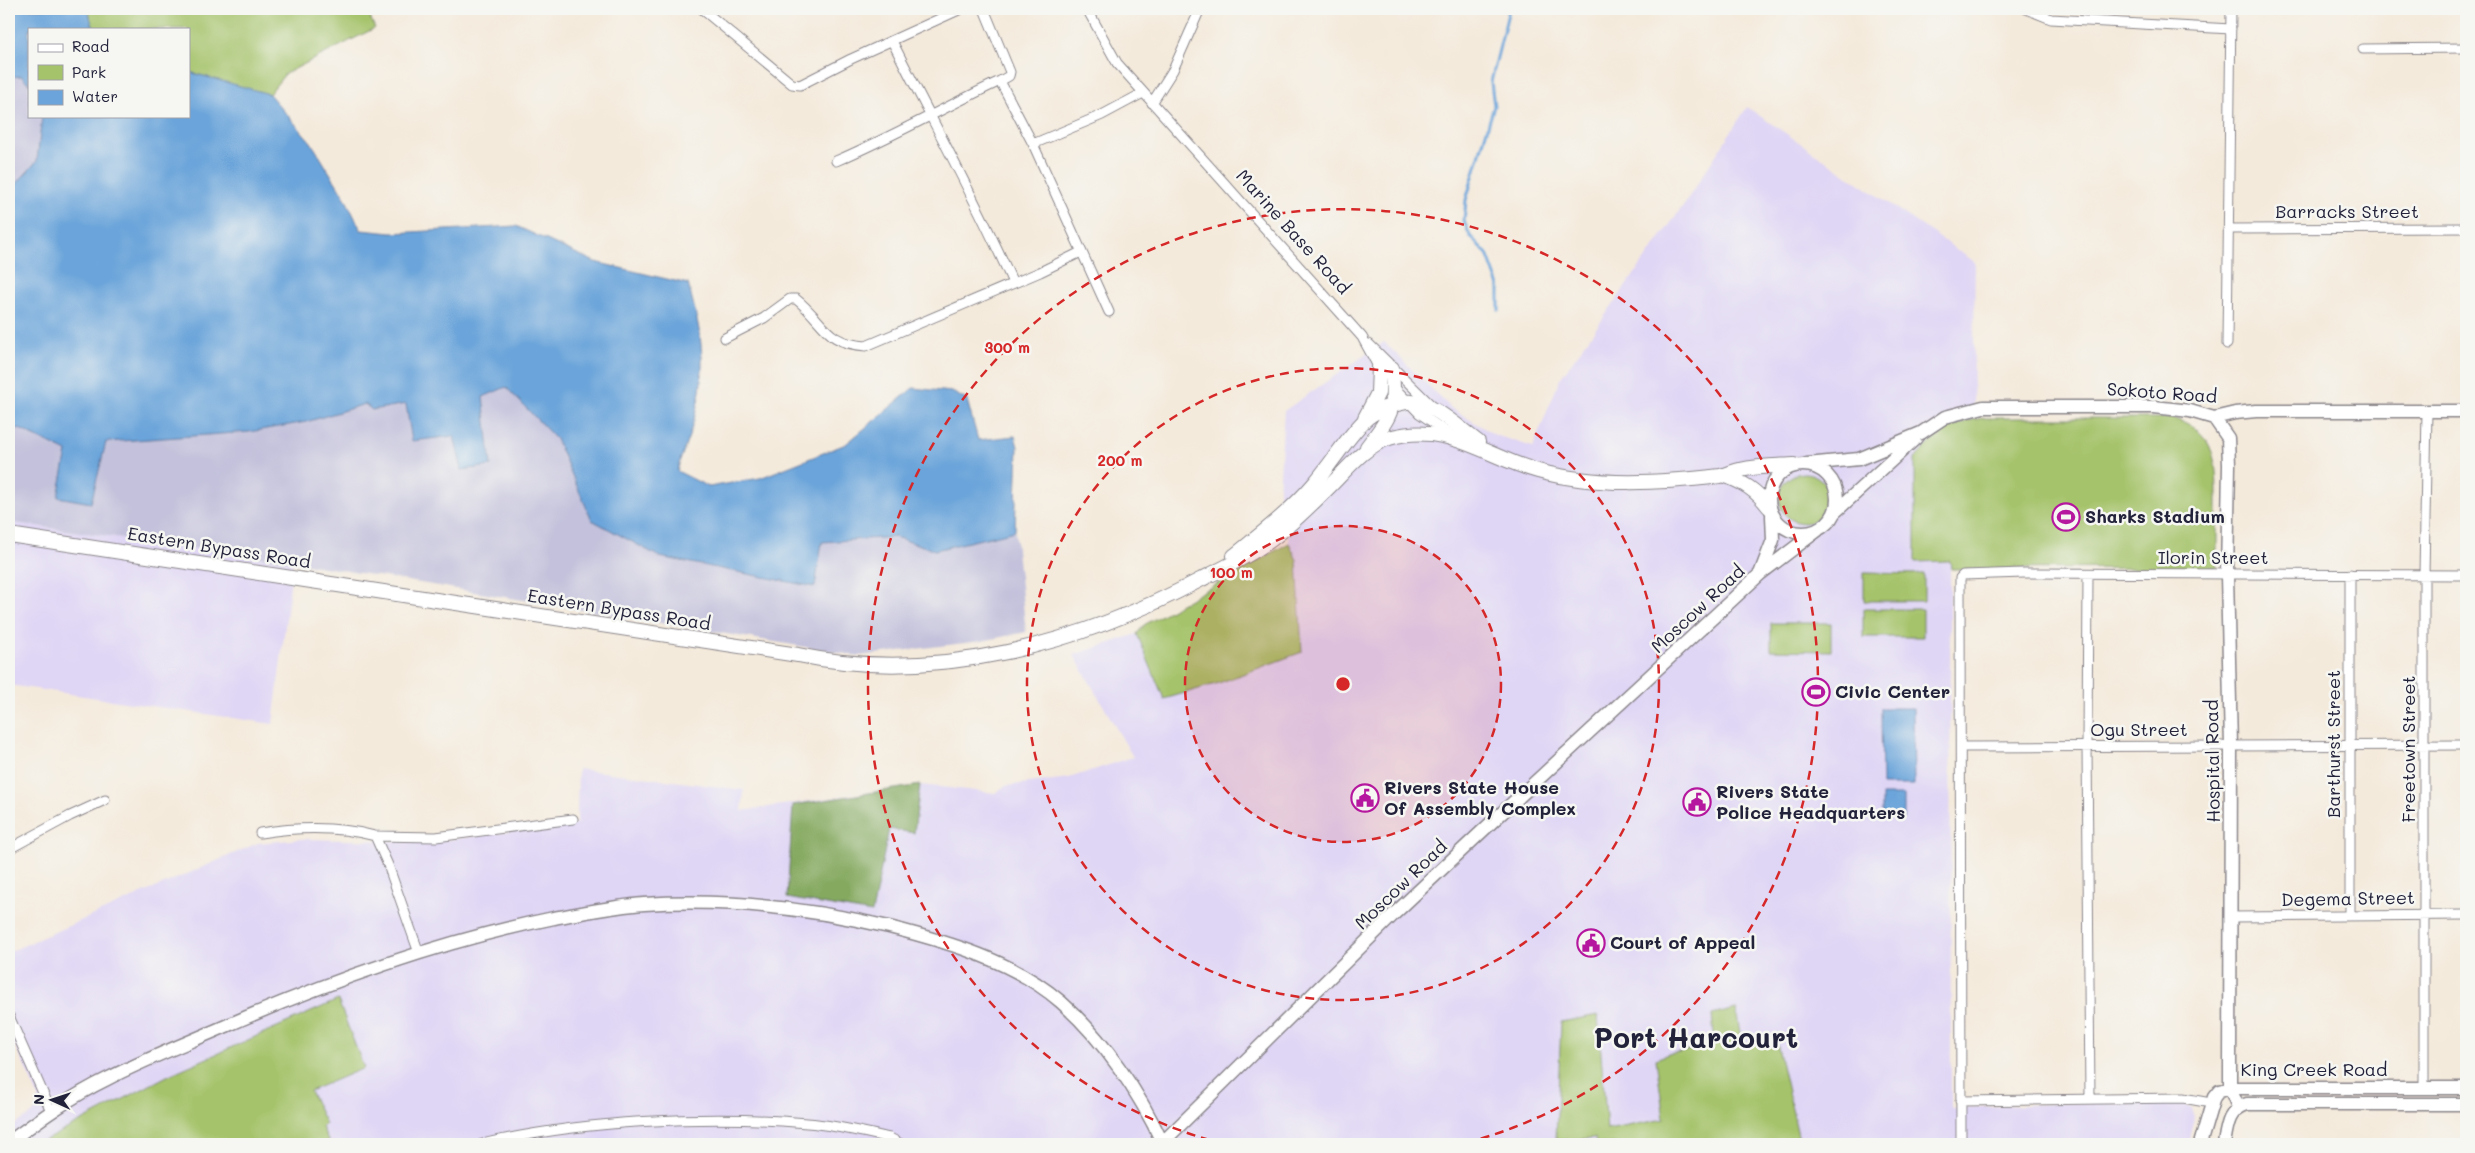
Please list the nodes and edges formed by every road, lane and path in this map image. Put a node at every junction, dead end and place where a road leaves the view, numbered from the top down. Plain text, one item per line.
1 (702, 9) edge
2 (960, 9) edge
3 (984, 9) edge
4 (1087, 9) edge
5 (1200, 9) edge
6 (2026, 9) edge
7 (2231, 9) edge
8 (2231, 29) junction
9 (892, 41) junction
10 (2466, 48) edge
11 (2363, 49) dead end
12 (1000, 81) junction
13 (1143, 93) junction
14 (1152, 102) junction
15 (930, 115) junction
16 (1033, 144) junction
17 (836, 160) dead end
18 (2466, 228) edge
19 (2228, 229) junction
20 (1081, 252) junction
21 (1013, 283) junction
22 (1109, 312) dead end
23 (1362, 337) junction
24 (725, 338) dead end
25 (2227, 344) dead end
26 (1385, 368) junction
27 (1400, 404) junction
28 (2427, 411) junction
29 (2466, 411) edge
30 (1439, 412) junction
31 (2214, 418) junction
32 (1364, 420) junction
33 (1921, 433) junction
34 (1458, 439) junction
35 (1364, 452) junction
36 (1493, 453) junction
37 (1800, 465) junction
38 (1723, 476) junction
39 (1771, 512) junction
40 (1834, 513) junction
41 (1818, 530) junction
42 (9, 535) edge
43 (1211, 574) junction
44 (1760, 574) junction
45 (2088, 574) junction
46 (2350, 574) junction
47 (2227, 575) junction
48 (2424, 575) junction
49 (2466, 575) edge
50 (2351, 745) junction
51 (2425, 745) junction
52 (2466, 745) edge
53 (2087, 746) junction
54 (2231, 746) junction
55 (1962, 747) junction
56 (105, 800) dead end
57 (573, 819) dead end
58 (260, 833) dead end
59 (375, 836) junction
60 (9, 849) edge
61 (2350, 914) junction
62 (2426, 915) junction
63 (2466, 915) edge
64 (2231, 917) junction
65 (419, 953) junction
66 (9, 1016) edge
67 (2424, 1087) junction
68 (2230, 1088) junction
69 (2466, 1088) edge
70 (2090, 1098) junction
71 (1960, 1101) junction
72 (2211, 1103) junction
73 (2466, 1104) edge
74 (2238, 1107) junction
75 (51, 1111) junction
76 (9, 1142) edge
77 (482, 1144) edge
78 (901, 1144) edge
79 (1162, 1144) edge
80 (1961, 1144) edge
81 (2200, 1144) edge
82 (2224, 1144) edge

1 - 9 street
2 - 9 street
3 - 12 street
4 - 13 street, Marine Base Road
5 - 14 street
6 - 8 street
7 - 8 street
8 - 19 street
9 - 15 street
10 - 11 street
12 - 15 street
12 - 16 street
13 - 14 street, Marine Base Road
13 - 16 street
14 - 23 street, Marine Base Road
15 - 17 street
15 - 21 street
16 - 20 street
18 - 19 street, Barracks Street
19 - 25 street
20 - 21 street
20 - 22 street
21 - 24 street
23 - 26 street
23 - 26 street, Marine Base Road
26 - 27 main road
26 - 30 street
26 - 32 main road
27 - 30 main road
27 - 32 main road, Eastern Bypass Road
27 - 34 street
27 - 35 main road
28 - 29 street, Sokoto Road
28 - 31 street, Sokoto Road
28 - 48 street, Freetown Street
30 - 36 main road
31 - 33 street, Sokoto Road
31 - 47 street, Hospital Road
32 - 43 main road, Eastern Bypass Road
33 - 37 street, Sokoto Road
33 - 40 street, Sokoto Road
34 - 35 main road, Eastern Bypass Road
34 - 36 main road
35 - 43 main road, Eastern Bypass Road
36 - 38 main road
37 - 38 main road
37 - 39 street
37 - 40 street
38 - 39 main road
39 - 41 street
39 - 44 street, Moscow Road
40 - 41 street
41 - 44 street, Moscow Road
42 - 43 main road, Eastern Bypass Road
44 - 79 street, Moscow Road
45 - 47 street, Ilorin Street
45 - 53 street
45 - 55 street, Ilorin Street
46 - 47 street, Ilorin Street
46 - 48 street, Ilorin Street
46 - 50 street, Barthurst Street
47 - 54 street, Hospital Road
48 - 49 street, Ilorin Street
48 - 51 street, Freetown Street
50 - 51 street, Ogu Street
50 - 54 street, Ogu Street
50 - 61 street, Barthurst Street
51 - 52 street, Ogu Street
51 - 62 street, Freetown Street
53 - 54 street, Ogu Street
53 - 55 street, Ogu Street
53 - 70 street
54 - 64 street, Hospital Road
55 - 71 street
56 - 60 street
57 - 59 street
58 - 59 street
59 - 65 street
61 - 62 street, Degema Street
61 - 64 street, Degema Street
62 - 63 street, Degema Street
62 - 67 street, Freetown Street
64 - 68 street, Hospital Road
65 - 75 street
65 - 79 street
66 - 75 street
67 - 68 street, King Creek Road
67 - 69 street, King Creek Road
68 - 72 street, King Creek Road
68 - 74 street, Hospital Road
70 - 71 street
70 - 72 street
71 - 80 street
72 - 81 street
73 - 74 street, King Creek Road
74 - 82 street, King Creek Road
75 - 76 street
77 - 78 street

